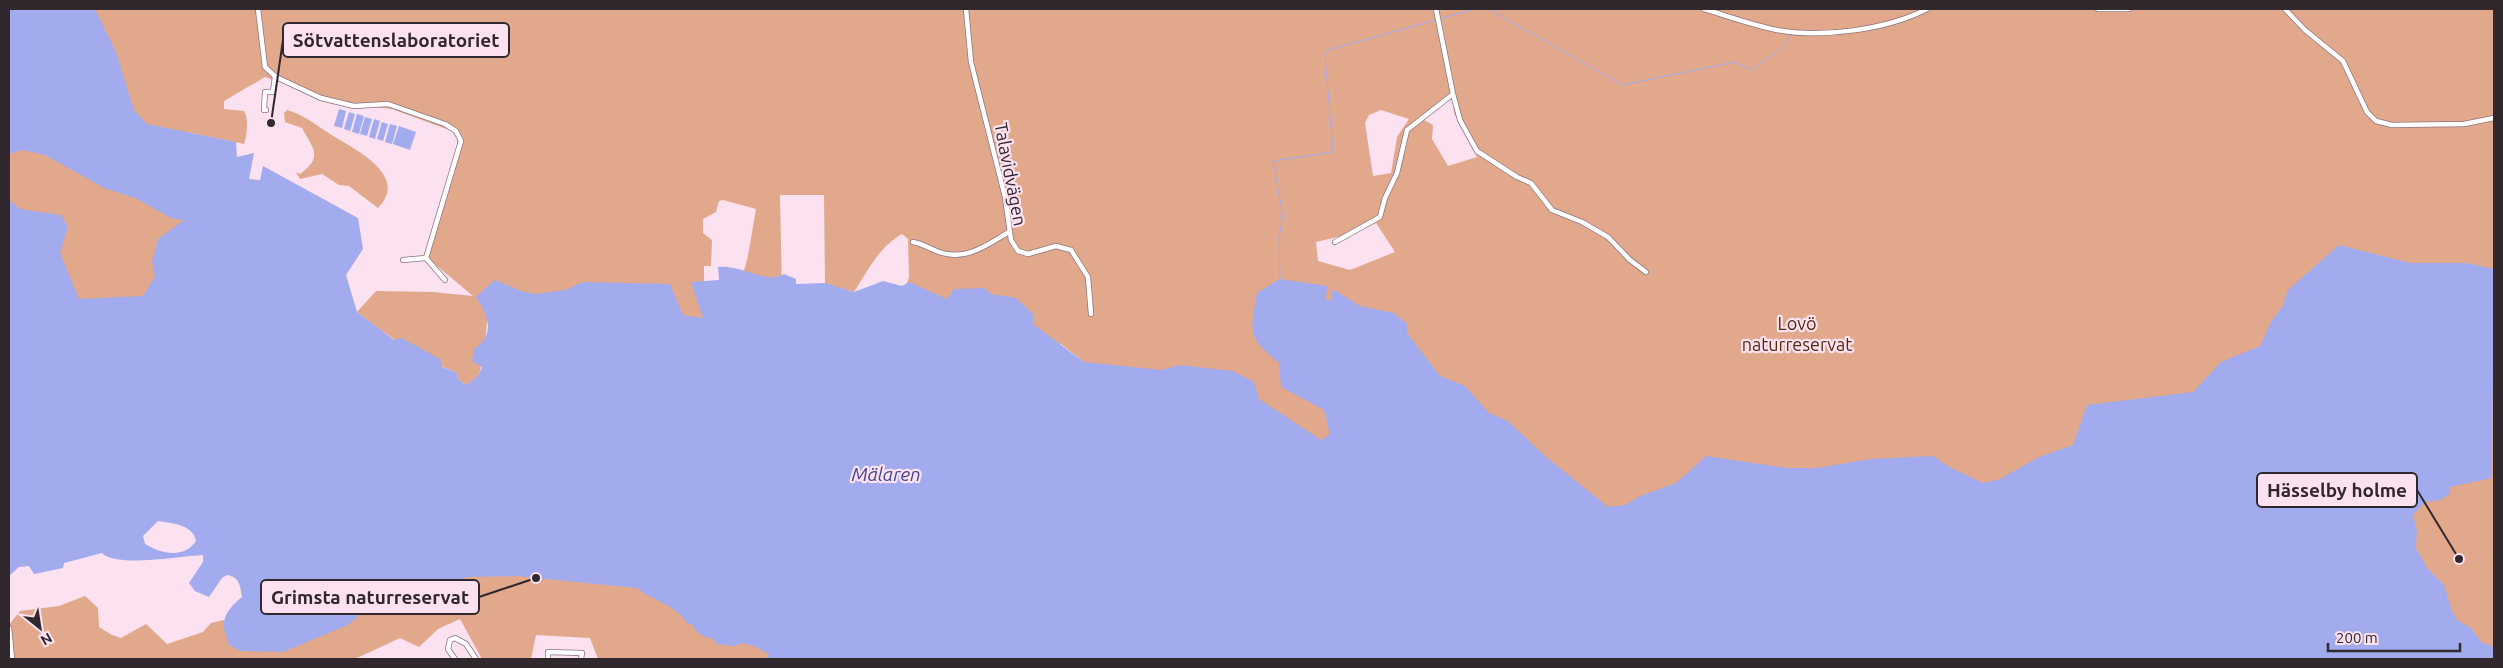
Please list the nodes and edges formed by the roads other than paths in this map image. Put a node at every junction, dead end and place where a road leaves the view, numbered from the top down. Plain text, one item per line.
1 (258, 9) edge
2 (966, 9) edge
3 (1436, 9) edge
4 (1704, 9) edge
5 (1926, 9) edge
6 (2098, 9) edge
7 (2129, 9) edge
8 (2285, 9) edge
9 (275, 76) junction
10 (1453, 94) junction
11 (266, 110) dead end
12 (2494, 118) edge
13 (1009, 232) junction
14 (913, 242) dead end
15 (1335, 242) dead end
16 (426, 258) junction
17 (403, 260) dead end
18 (1646, 272) dead end
19 (445, 280) dead end
20 (1091, 314) dead end
21 (9, 628) edge
22 (12, 659) edge
23 (455, 659) edge
24 (476, 659) edge
25 (548, 659) edge
26 (581, 659) edge

1 - 9 street
2 - 13 street, Talavidvägen
3 - 10 street
4 - 5 street
6 - 7 street
8 - 12 street
9 - 11 street
9 - 16 street
10 - 15 street
10 - 18 street
13 - 14 street
13 - 20 street, Talavidvägen
16 - 17 street
16 - 19 street
21 - 22 street
23 - 24 street
25 - 26 street

